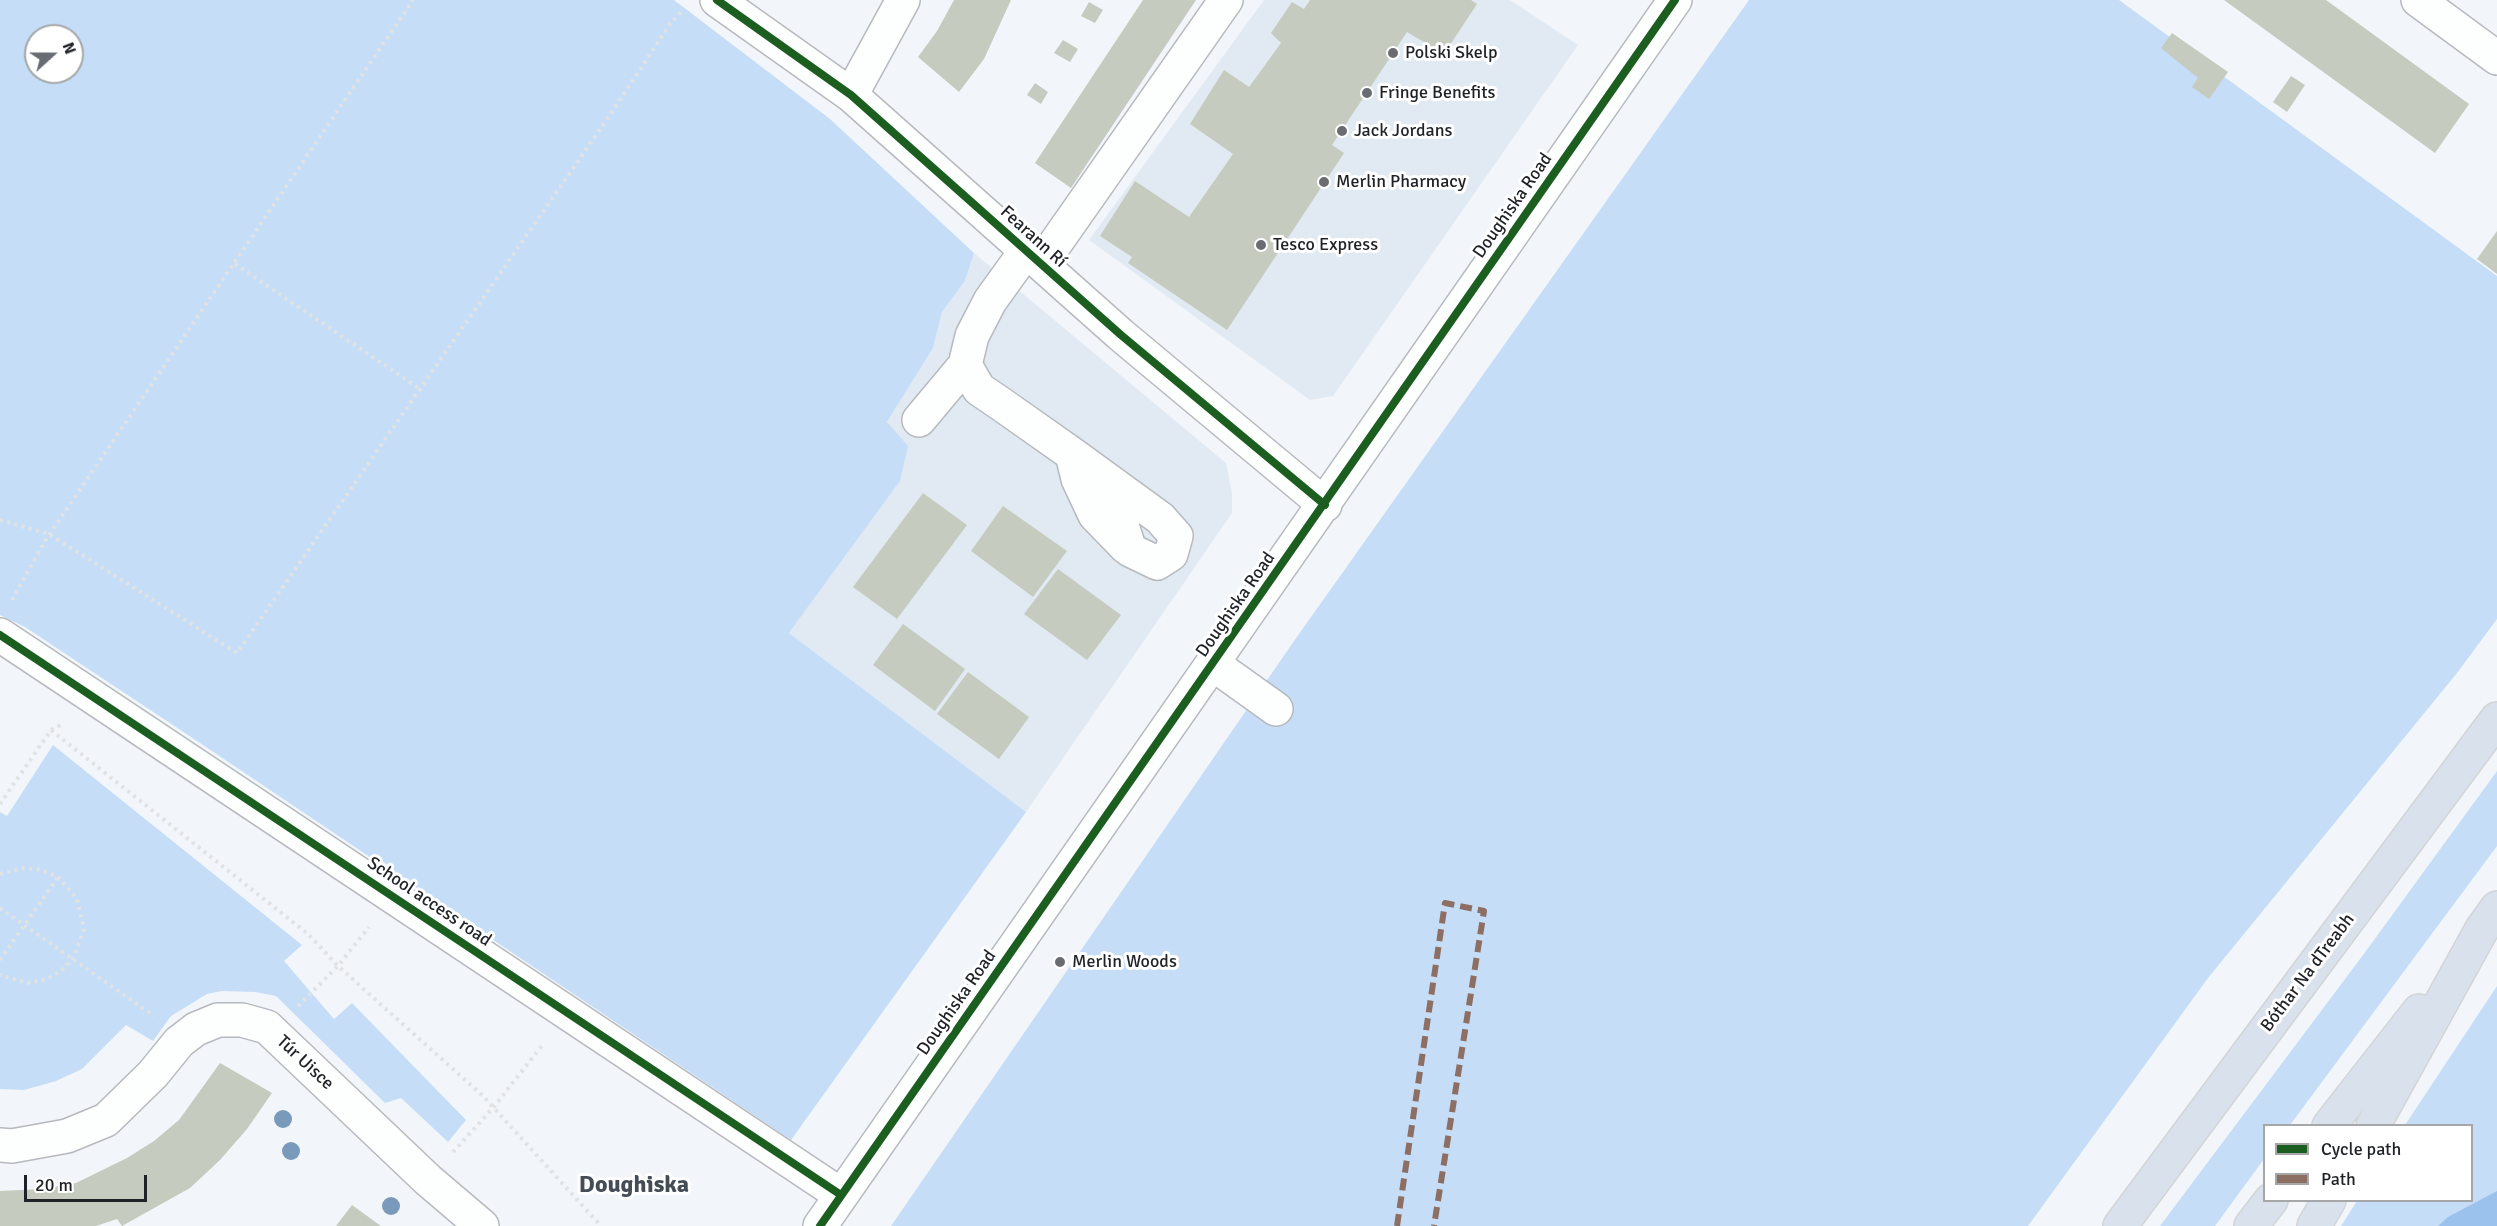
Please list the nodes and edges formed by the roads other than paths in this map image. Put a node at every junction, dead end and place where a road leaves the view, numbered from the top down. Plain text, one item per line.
1 (717, 0) edge
2 (903, 0) edge
3 (1226, 0) edge
4 (1675, 0) edge
5 (2418, 0) edge
6 (2497, 58) edge
7 (851, 95) junction
8 (1033, 257) junction
9 (965, 365) junction
10 (919, 420) dead end
11 (1072, 454) junction
12 (1116, 486) junction
13 (1325, 505) junction
14 (1130, 550) junction
15 (0, 635) edge
16 (1213, 664) junction
17 (1276, 709) dead end
18 (2497, 719) edge
19 (2490, 918) edge
20 (2330, 1124) edge
21 (2374, 1124) edge
22 (0, 1145) edge
23 (841, 1195) junction
24 (2270, 1202) edge
25 (2329, 1202) edge
26 (467, 1222) edge
27 (820, 1226) edge
28 (2120, 1226) edge
29 (2252, 1226) edge
30 (2314, 1226) edge

1 - 7 street, Fearann Rí
2 - 7 street
3 - 8 street, Fearann Rí
4 - 13 street, Doughiska Road
5 - 6 street
7 - 8 street, Fearann Rí
8 - 9 street
8 - 13 street, Fearann Rí
9 - 10 street
9 - 11 street
11 - 12 street
11 - 14 street
12 - 14 street
12 - 14 street
13 - 16 street, Doughiska Road
15 - 23 street, School access road
16 - 17 street
16 - 23 street, Doughiska Road
18 - 28 highway, Bóthar Na dTreabh
19 - 20 highway
19 - 21 highway
22 - 26 street, Túr Uisce
23 - 27 street, Doughiska Road
24 - 29 highway
25 - 30 highway

